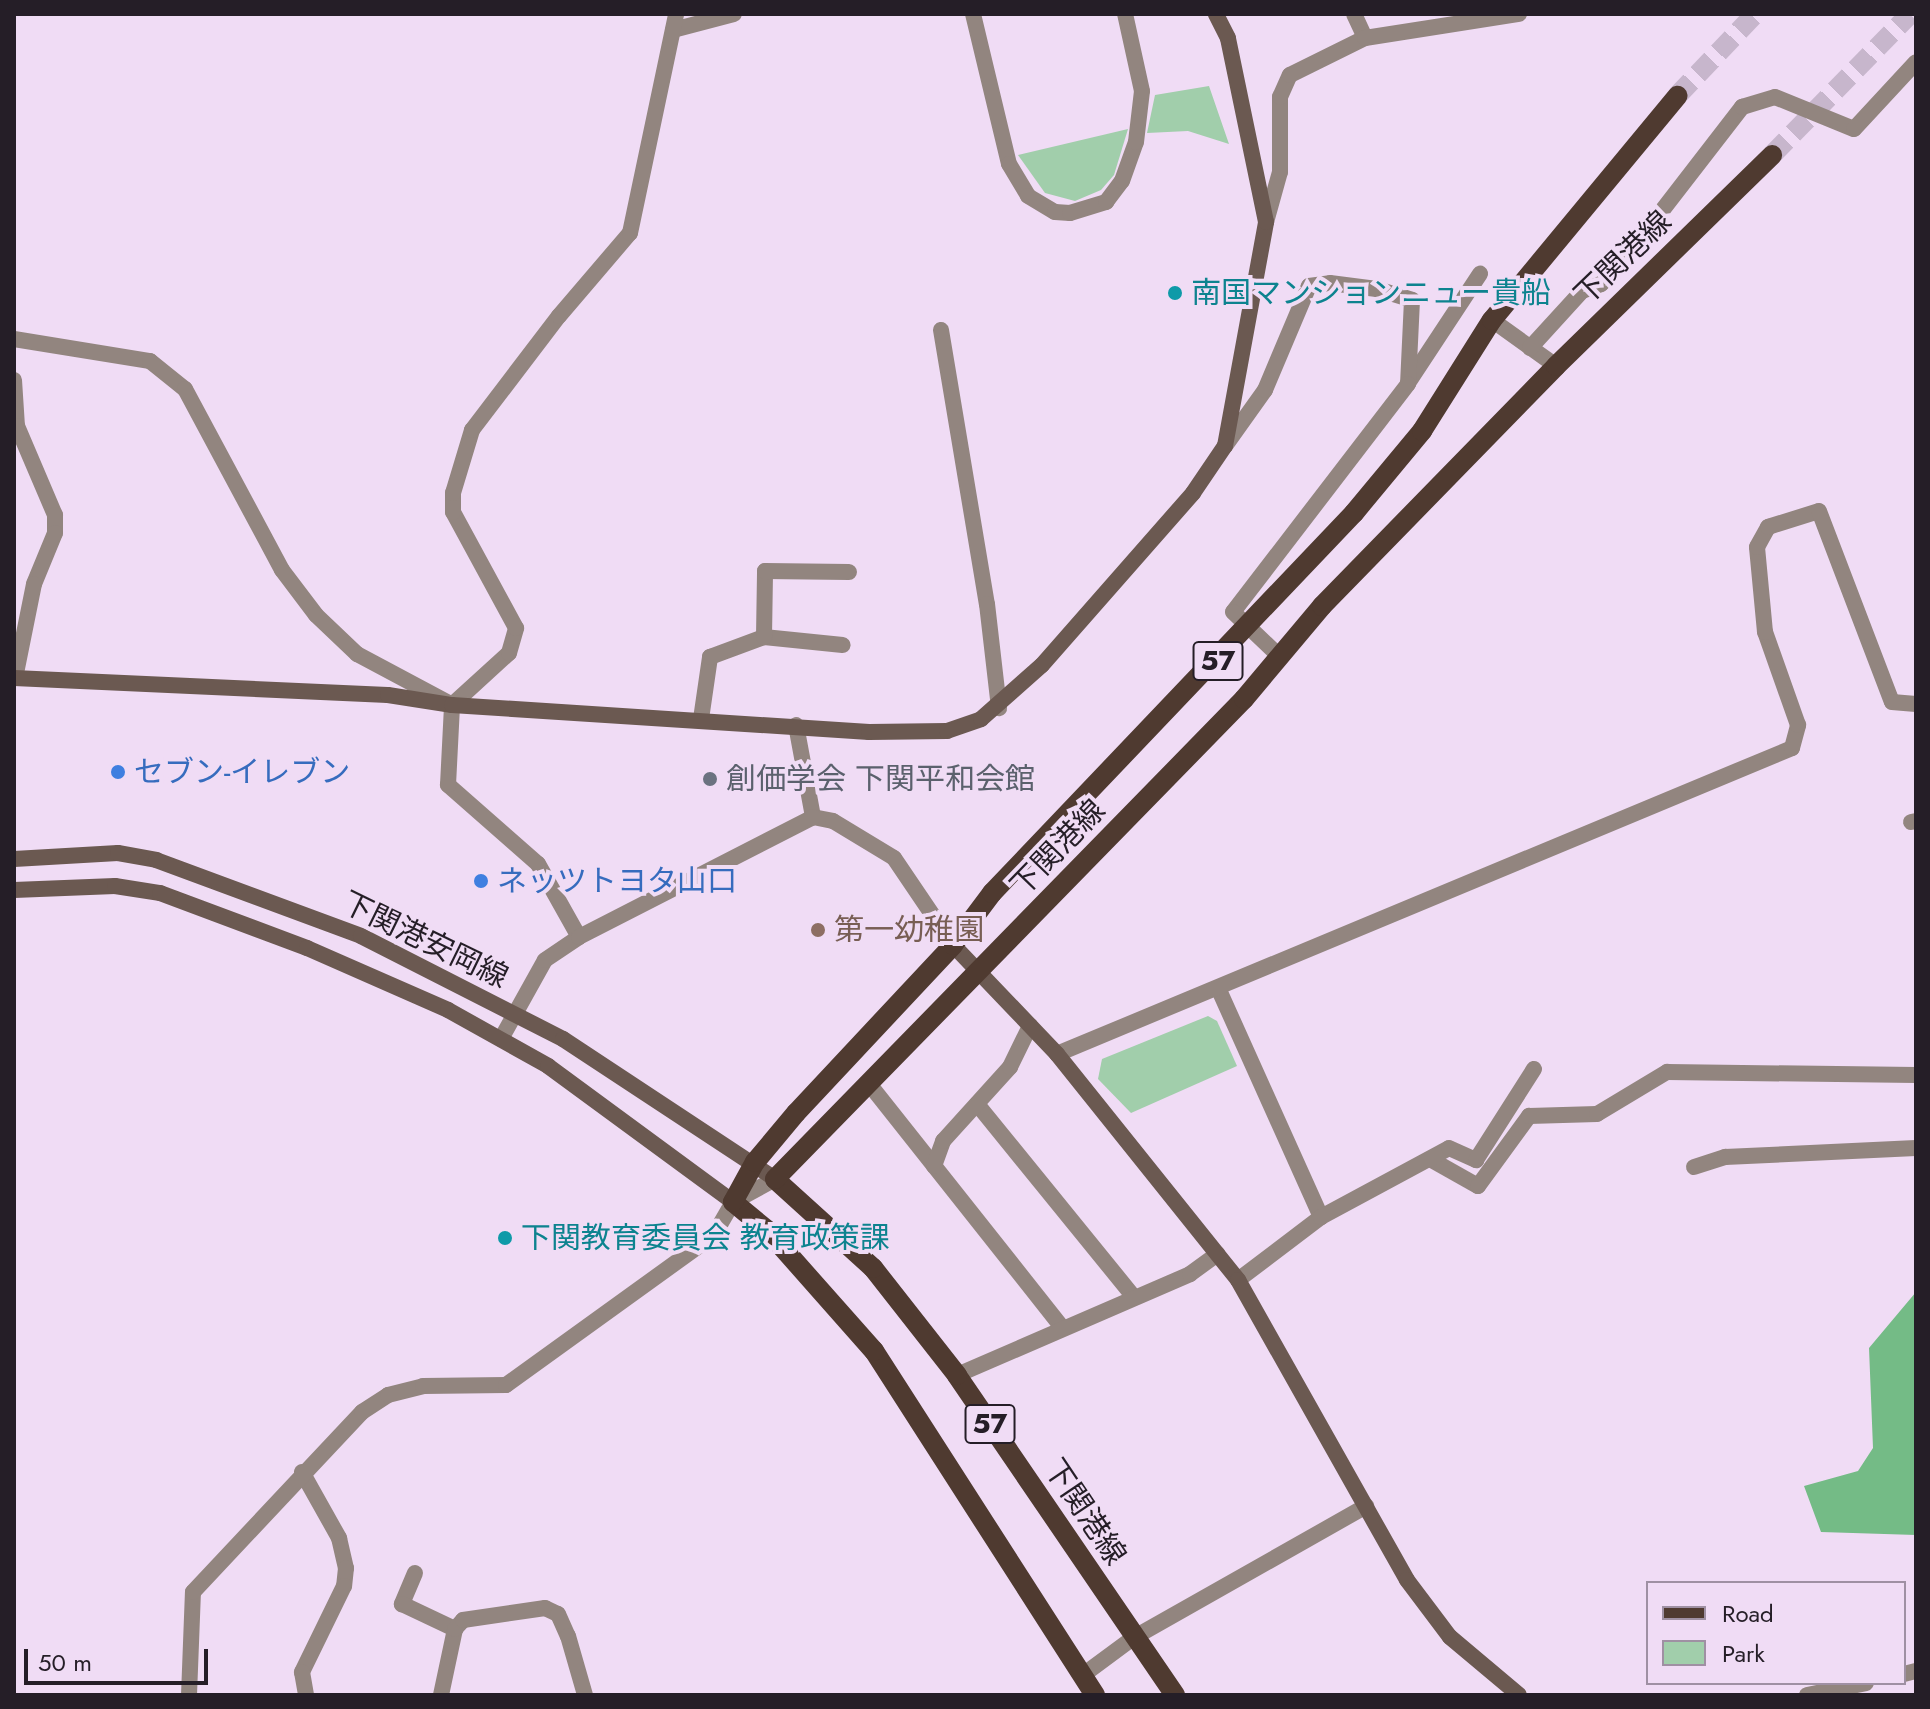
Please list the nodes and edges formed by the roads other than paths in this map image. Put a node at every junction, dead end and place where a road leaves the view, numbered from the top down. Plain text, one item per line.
1 (734, 14) edge
2 (973, 14) edge
3 (1125, 14) edge
4 (1216, 14) edge
5 (1354, 14) edge
6 (1519, 14) edge
7 (675, 22) edge
8 (1365, 38) junction
9 (1916, 62) edge
10 (1677, 96) tunnel mouth
11 (1772, 155) tunnel mouth
12 (1266, 222) junction
13 (1480, 274) dead end
14 (1492, 320) junction
15 (941, 330) dead end
16 (14, 339) edge
17 (1530, 348) junction
18 (1556, 366) junction
19 (14, 380) edge
20 (1408, 384) junction
21 (1225, 446) junction
22 (849, 572) dead end
23 (1249, 628) junction
24 (764, 637) junction
25 (843, 645) dead end
26 (1278, 655) junction
27 (14, 678) edge
28 (1916, 704) edge
29 (452, 705) junction
30 (999, 708) junction
31 (701, 719) junction
32 (796, 725) junction
33 (813, 817) junction
34 (14, 859) edge
35 (14, 890) edge
36 (579, 937) junction
37 (953, 945) junction
38 (980, 971) junction
39 (1219, 990) junction
40 (516, 1014) junction
41 (1030, 1026) junction
42 (501, 1039) junction
43 (1057, 1054) junction
44 (1534, 1069) dead end
45 (1916, 1075) edge
46 (870, 1085) junction
47 (977, 1104) junction
48 (1916, 1148) edge
49 (1430, 1159) junction
50 (755, 1162) junction
51 (934, 1166) junction
52 (1694, 1167) dead end
53 (775, 1179) junction
54 (733, 1202) junction
55 (1321, 1217) junction
56 (1218, 1254) junction
57 (1238, 1280) junction
58 (1134, 1297) junction
59 (1062, 1327) junction
60 (957, 1375) junction
61 (302, 1472) junction
62 (1366, 1506) junction
63 (415, 1573) dead end
64 (455, 1629) junction
65 (1133, 1638) junction
66 (1083, 1675) junction
67 (1855, 1685) edge
68 (189, 1695) edge
69 (306, 1695) edge
70 (441, 1695) edge
71 (585, 1695) edge
72 (1095, 1695) edge
73 (1175, 1695) edge
74 (1519, 1695) edge
75 (1807, 1695) edge

1 - 7 street
2 - 3 street
4 - 12 street
5 - 8 street
6 - 8 street
7 - 29 street
8 - 12 street
9 - 17 street
10 - 14 main road, 下関港線 / 57
11 - 18 main road, 下関港線 / 57
12 - 21 street
13 - 20 street
14 - 17 street
14 - 23 main road, 下関港線 / 57
15 - 30 street
16 - 29 street
17 - 18 street
18 - 26 main road, 下関港線 / 57
19 - 27 street
20 - 21 street
20 - 23 street
21 - 30 street
22 - 24 street
23 - 26 street
23 - 37 main road, 下関港線 / 57
24 - 25 street
24 - 31 street
26 - 38 main road, 下関港線 / 57
27 - 29 street
28 - 39 street
29 - 31 street
29 - 36 street
30 - 32 street
31 - 32 street
32 - 33 street
33 - 36 street
33 - 37 street
34 - 40 street, 下関港安岡線
35 - 42 street, 下関港安岡線
36 - 40 street
37 - 38 street
37 - 50 main road, 下関港線 / 57
38 - 41 street
38 - 46 main road, 下関港線 / 57
39 - 43 street
39 - 55 street
40 - 42 street
40 - 50 street, 下関港安岡線
41 - 43 street
41 - 47 street
42 - 54 street, 下関港安岡線
43 - 56 street
44 - 49 street
45 - 49 street
46 - 51 street
46 - 53 main road, 下関港線 / 57
47 - 51 street
47 - 58 street
48 - 52 street
49 - 55 street
50 - 53 street, 下関港安岡線
50 - 54 main road, 下関港線 / 57
51 - 59 street
53 - 54 street
53 - 60 main road, 下関港線 / 57
54 - 61 street
54 - 66 main road, 57
55 - 57 street
56 - 57 street
56 - 58 street
57 - 62 street
58 - 59 street
59 - 60 street
60 - 65 main road, 下関港線 / 57
61 - 68 street
61 - 69 street
62 - 65 street
62 - 74 street
63 - 64 street
64 - 70 street
64 - 71 street
65 - 66 street
65 - 73 main road, 下関港線 / 57
66 - 72 main road, 57
67 - 75 street

